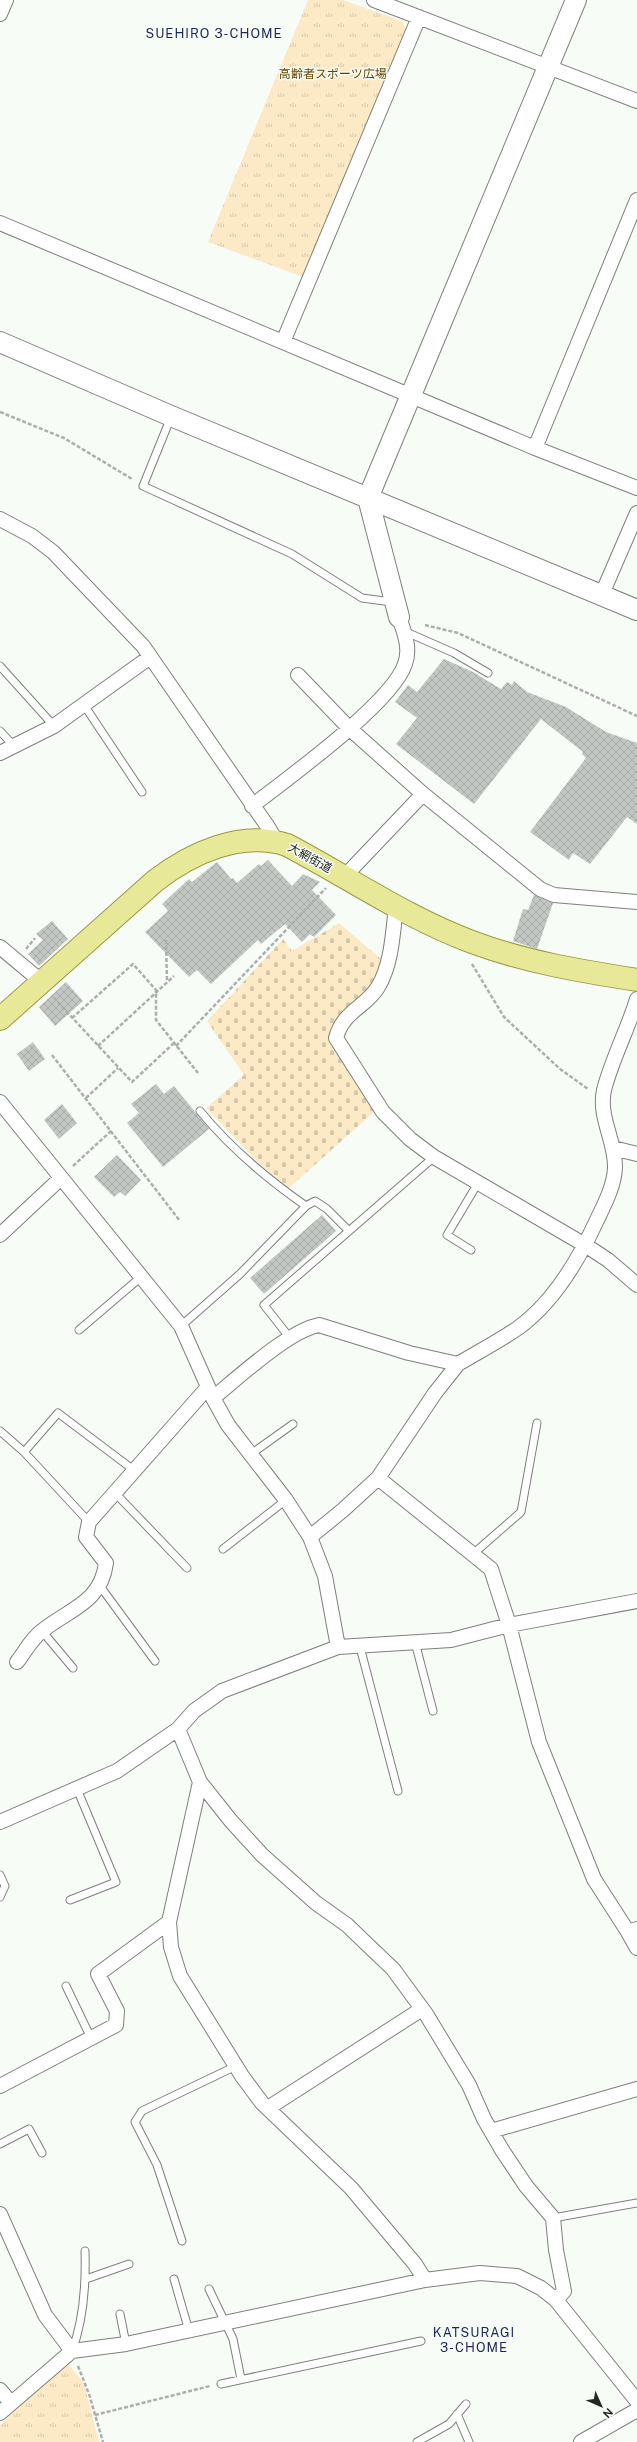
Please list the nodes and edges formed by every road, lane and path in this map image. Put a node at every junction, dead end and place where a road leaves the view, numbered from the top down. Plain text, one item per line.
1 (6, 0) edge
2 (374, 0) edge
3 (576, 0) edge
4 (0, 14) edge
5 (419, 17) junction
6 (548, 66) junction
7 (637, 101) edge
8 (637, 200) edge
9 (0, 223) edge
10 (0, 342) edge
11 (283, 342) junction
12 (411, 395) junction
13 (0, 412) edge
14 (171, 416) junction
15 (535, 448) junction
16 (143, 486) junction
17 (637, 488) edge
18 (368, 498) junction
19 (637, 514) edge
20 (0, 518) edge
21 (602, 594) junction
22 (637, 610) edge
23 (399, 617) junction
24 (150, 657) junction
25 (0, 666) edge
26 (488, 673) dead end
27 (298, 675) dead end
28 (84, 705) junction
29 (637, 716) edge
30 (54, 726) junction
31 (349, 728) junction
32 (0, 730) edge
33 (14, 746) junction
34 (0, 752) edge
35 (142, 792) dead end
36 (423, 794) junction
37 (252, 806) junction
38 (276, 841) junction
39 (341, 876) junction
40 (637, 902) edge
41 (396, 906) junction
42 (35, 938) dead end
43 (166, 940) dead end
44 (472, 942) junction
45 (0, 947) edge
46 (26, 951) dead end
47 (174, 976) dead end
48 (637, 980) edge
49 (167, 982) junction
50 (47, 989) junction
51 (156, 992) junction
52 (637, 999) edge
53 (72, 1018) junction
54 (0, 1019) edge
55 (175, 1045) junction
56 (98, 1046) junction
57 (52, 1055) dead end
58 (118, 1068) junction
59 (198, 1073) dead end
60 (604, 1091) junction
61 (86, 1098) junction
62 (0, 1102) edge
63 (200, 1111) dead end
64 (111, 1131) junction
65 (613, 1148) junction
66 (637, 1154) edge
67 (434, 1157) junction
68 (61, 1178) junction
69 (478, 1183) junction
70 (306, 1206) junction
71 (180, 1221) dead end
72 (349, 1231) junction
73 (0, 1235) edge
74 (585, 1245) junction
75 (472, 1250) dead end
76 (141, 1277) junction
77 (637, 1285) edge
78 (181, 1326) junction
79 (79, 1330) dead end
80 (290, 1338) junction
81 (458, 1364) junction
82 (210, 1393) junction
83 (537, 1423) dead end
84 (293, 1424) dead end
85 (0, 1431) edge
86 (24, 1452) junction
87 (250, 1454) junction
88 (135, 1471) junction
89 (378, 1478) junction
90 (116, 1494) junction
91 (286, 1500) junction
92 (89, 1522) junction
93 (310, 1537) junction
94 (223, 1549) dead end
95 (473, 1554) junction
96 (187, 1568) dead end
97 (100, 1586) junction
98 (637, 1601) edge
99 (509, 1626) junction
100 (42, 1631) junction
101 (415, 1642) junction
102 (338, 1647) junction
103 (360, 1647) junction
104 (155, 1661) dead end
105 (17, 1662) dead end
106 (73, 1668) dead end
107 (433, 1711) dead end
108 (178, 1730) junction
109 (200, 1782) junction
110 (77, 1789) junction
111 (398, 1791) dead end
112 (0, 1822) edge
113 (0, 1875) edge
114 (0, 1897) edge
115 (70, 1900) dead end
116 (169, 1922) junction
117 (632, 1930) edge
118 (637, 1948) edge
119 (66, 1986) dead end
120 (422, 2009) junction
121 (91, 2038) junction
122 (236, 2066) junction
123 (0, 2086) edge
124 (637, 2088) edge
125 (268, 2108) junction
126 (491, 2131) junction
127 (0, 2144) edge
128 (42, 2153) dead end
129 (637, 2203) edge
130 (0, 2214) edge
131 (553, 2218) junction
132 (182, 2241) dead end
133 (85, 2251) dead end
134 (129, 2264) dead end
135 (86, 2279) junction
136 (174, 2279) dead end
137 (425, 2280) junction
138 (209, 2288) dead end
139 (556, 2300) junction
140 (120, 2314) dead end
141 (225, 2322) junction
142 (189, 2332) junction
143 (421, 2341) dead end
144 (126, 2344) junction
145 (72, 2351) junction
146 (241, 2379) junction
147 (221, 2384) joint
148 (0, 2390) edge
149 (637, 2401) edge
150 (11, 2403) junction
151 (466, 2404) dead end
152 (637, 2410) edge
153 (0, 2413) edge
154 (457, 2414) junction
155 (95, 2415) junction
156 (103, 2442) edge
157 (417, 2442) edge
158 (469, 2442) edge
159 (581, 2442) edge

1 - 4 street
2 - 5 street
3 - 6 street
5 - 6 street
5 - 11 street
6 - 7 street
6 - 12 street
8 - 15 street
9 - 11 street
10 - 14 street
11 - 12 street
12 - 15 street
12 - 18 street
13 - 16 path
14 - 16 lane
14 - 18 street
15 - 17 street
16 - 23 lane
18 - 21 street
18 - 23 street
19 - 21 street
20 - 24 street
21 - 22 street
23 - 26 lane
23 - 29 path
23 - 31 street
24 - 28 street
24 - 37 street
25 - 30 lane
27 - 31 street
28 - 30 street
28 - 35 lane
30 - 33 street
31 - 36 street
31 - 37 street
32 - 33 lane
33 - 34 street
36 - 39 street
36 - 40 street
37 - 38 street
38 - 39 main road, 大網街道
38 - 50 main road, 大網街道
39 - 41 main road, 大網街道
39 - 55 path
41 - 44 main road, 大網街道
41 - 67 street
42 - 46 path
43 - 49 path
44 - 48 main road, 大網街道
44 - 60 path
45 - 50 street
47 - 49 path
49 - 51 path
50 - 53 path
50 - 54 main road, 大網街道
51 - 53 path
51 - 55 path
51 - 56 path
52 - 60 street
53 - 56 path
55 - 58 path
55 - 59 path
56 - 58 path
57 - 61 path
58 - 61 path
60 - 65 street
61 - 64 path
62 - 68 street
63 - 70 lane
64 - 68 path
64 - 71 path
65 - 66 street
65 - 74 street
67 - 69 street
67 - 72 lane
68 - 73 street
68 - 76 street
69 - 74 street
69 - 75 lane
70 - 72 lane
70 - 78 lane
72 - 80 lane
74 - 77 street
74 - 81 street
76 - 78 street
76 - 79 lane
78 - 82 street
80 - 81 street
80 - 82 street
81 - 89 street
82 - 87 street
82 - 88 street
83 - 95 lane
84 - 87 lane
85 - 86 lane
86 - 88 lane
86 - 92 lane
87 - 91 street
88 - 90 street
89 - 93 street
89 - 95 street
90 - 92 street
90 - 96 lane
91 - 93 street
91 - 94 lane
92 - 97 street
93 - 102 street
95 - 99 street
97 - 100 street
97 - 104 lane
98 - 99 street
99 - 101 street
99 - 117 street
100 - 105 street
100 - 106 lane
101 - 103 street
101 - 107 lane
102 - 103 street
102 - 108 street
103 - 111 lane
108 - 109 street
108 - 110 street
109 - 116 street
109 - 120 street
110 - 112 street
110 - 115 lane
113 - 114 lane
116 - 121 street
116 - 122 street
117 - 118 street
119 - 121 lane
120 - 125 street
120 - 126 street
121 - 123 street
122 - 125 street
122 - 132 lane
124 - 126 street
125 - 137 street
126 - 131 street
127 - 128 lane
129 - 131 lane
130 - 145 street
131 - 139 street
133 - 135 lane
134 - 135 lane
135 - 145 lane
136 - 142 lane
137 - 139 street
137 - 141 street
138 - 141 lane
139 - 149 street
140 - 144 lane
141 - 142 street
141 - 146 lane
142 - 144 street
143 - 146 lane
144 - 145 street
145 - 150 street
145 - 155 path
146 - 147 lane
147 - 155 path
148 - 150 street
150 - 153 street
151 - 154 lane
152 - 159 street
154 - 157 lane
154 - 158 lane
155 - 156 path

